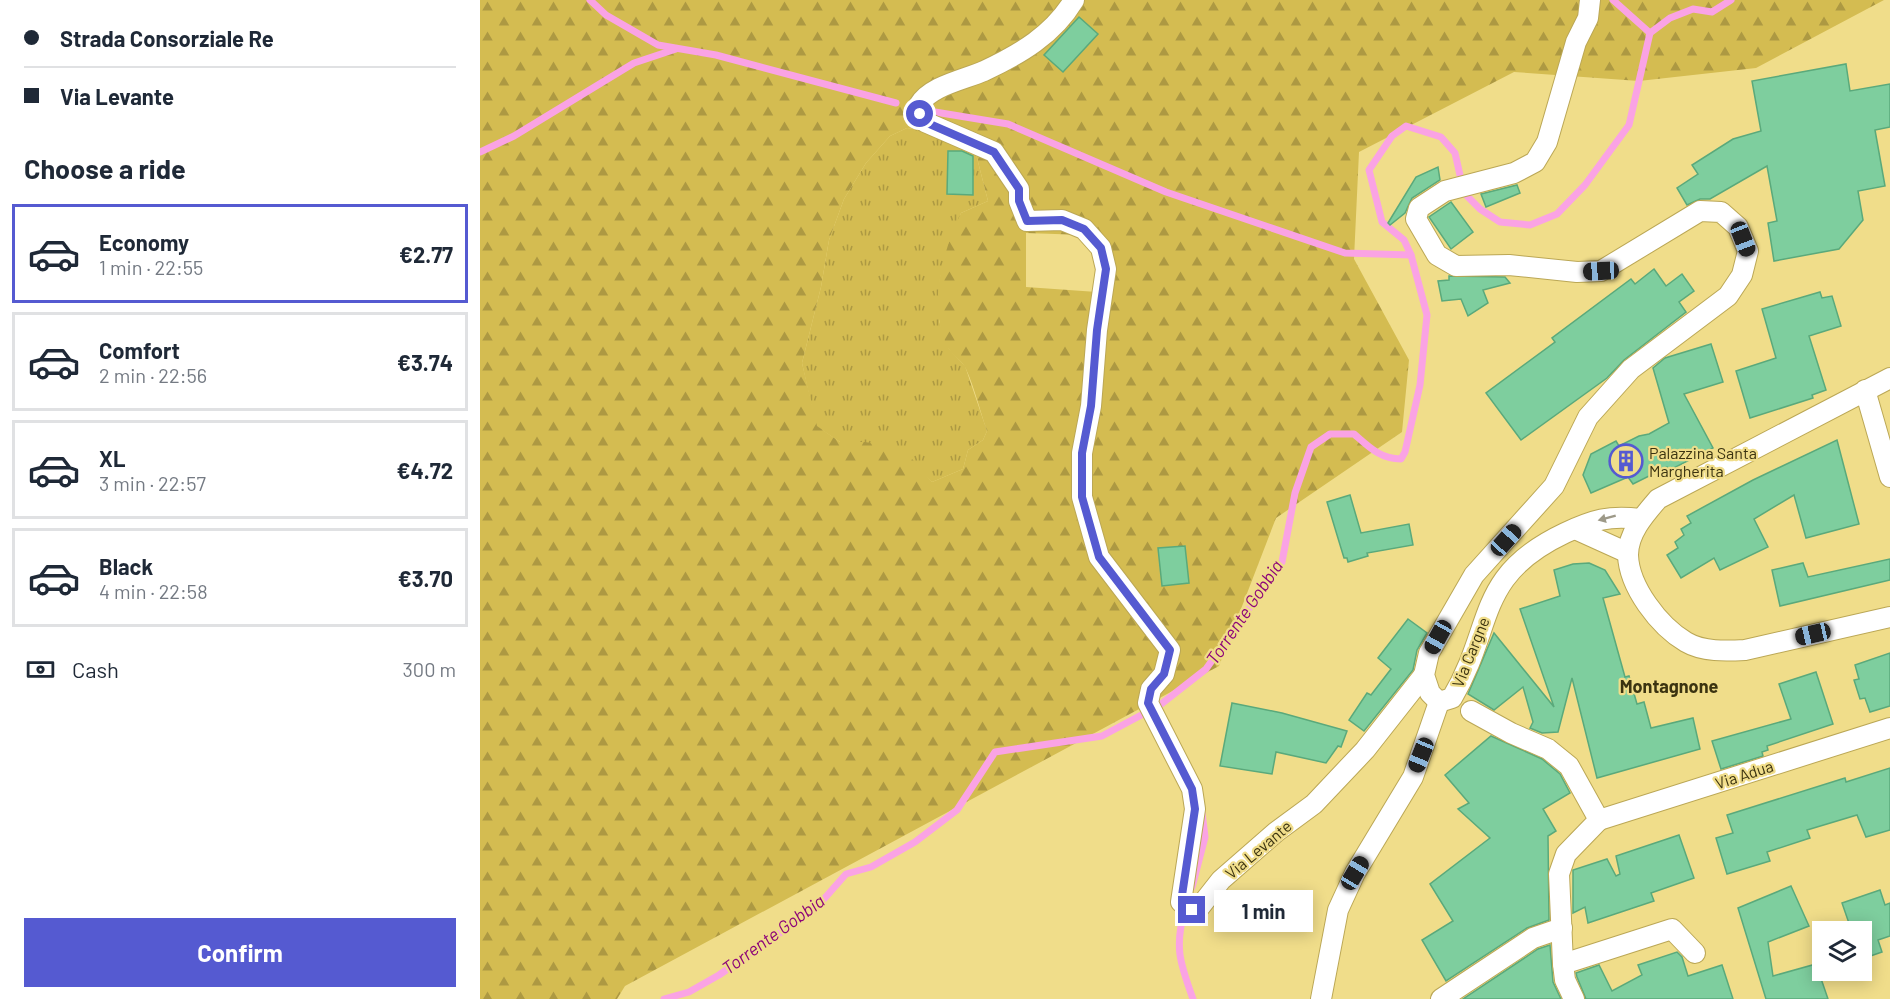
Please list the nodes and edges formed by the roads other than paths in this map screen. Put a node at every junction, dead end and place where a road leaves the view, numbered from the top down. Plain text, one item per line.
1 (1074, 0) edge
2 (1590, 0) edge
3 (1890, 378) edge
4 (1865, 390) junction
5 (1890, 477) edge
6 (1640, 519) junction
7 (1575, 529) junction
8 (1628, 554) junction
9 (1890, 617) edge
10 (1424, 675) junction
11 (1439, 702) junction
12 (1471, 711) dead end
13 (1890, 728) edge
14 (1599, 820) junction
15 (1562, 928) junction
16 (1695, 953) dead end
17 (1563, 964) junction
18 (1321, 999) edge
19 (1441, 999) edge
20 (1574, 999) edge

1 - 10 street, Via Levante
2 - 10 street
3 - 4 street
4 - 5 street
4 - 6 street
6 -> 7 street, Via Cargne
6 - 8 street
7 - 8 street
7 - 11 street, Via Cargne
8 - 9 street
10 - 11 street
11 - 18 street, Via Cargne
12 - 14 street
13 - 14 street, Via Adua
14 - 15 street
15 - 17 street
15 - 19 street
16 - 17 street
17 - 20 street

